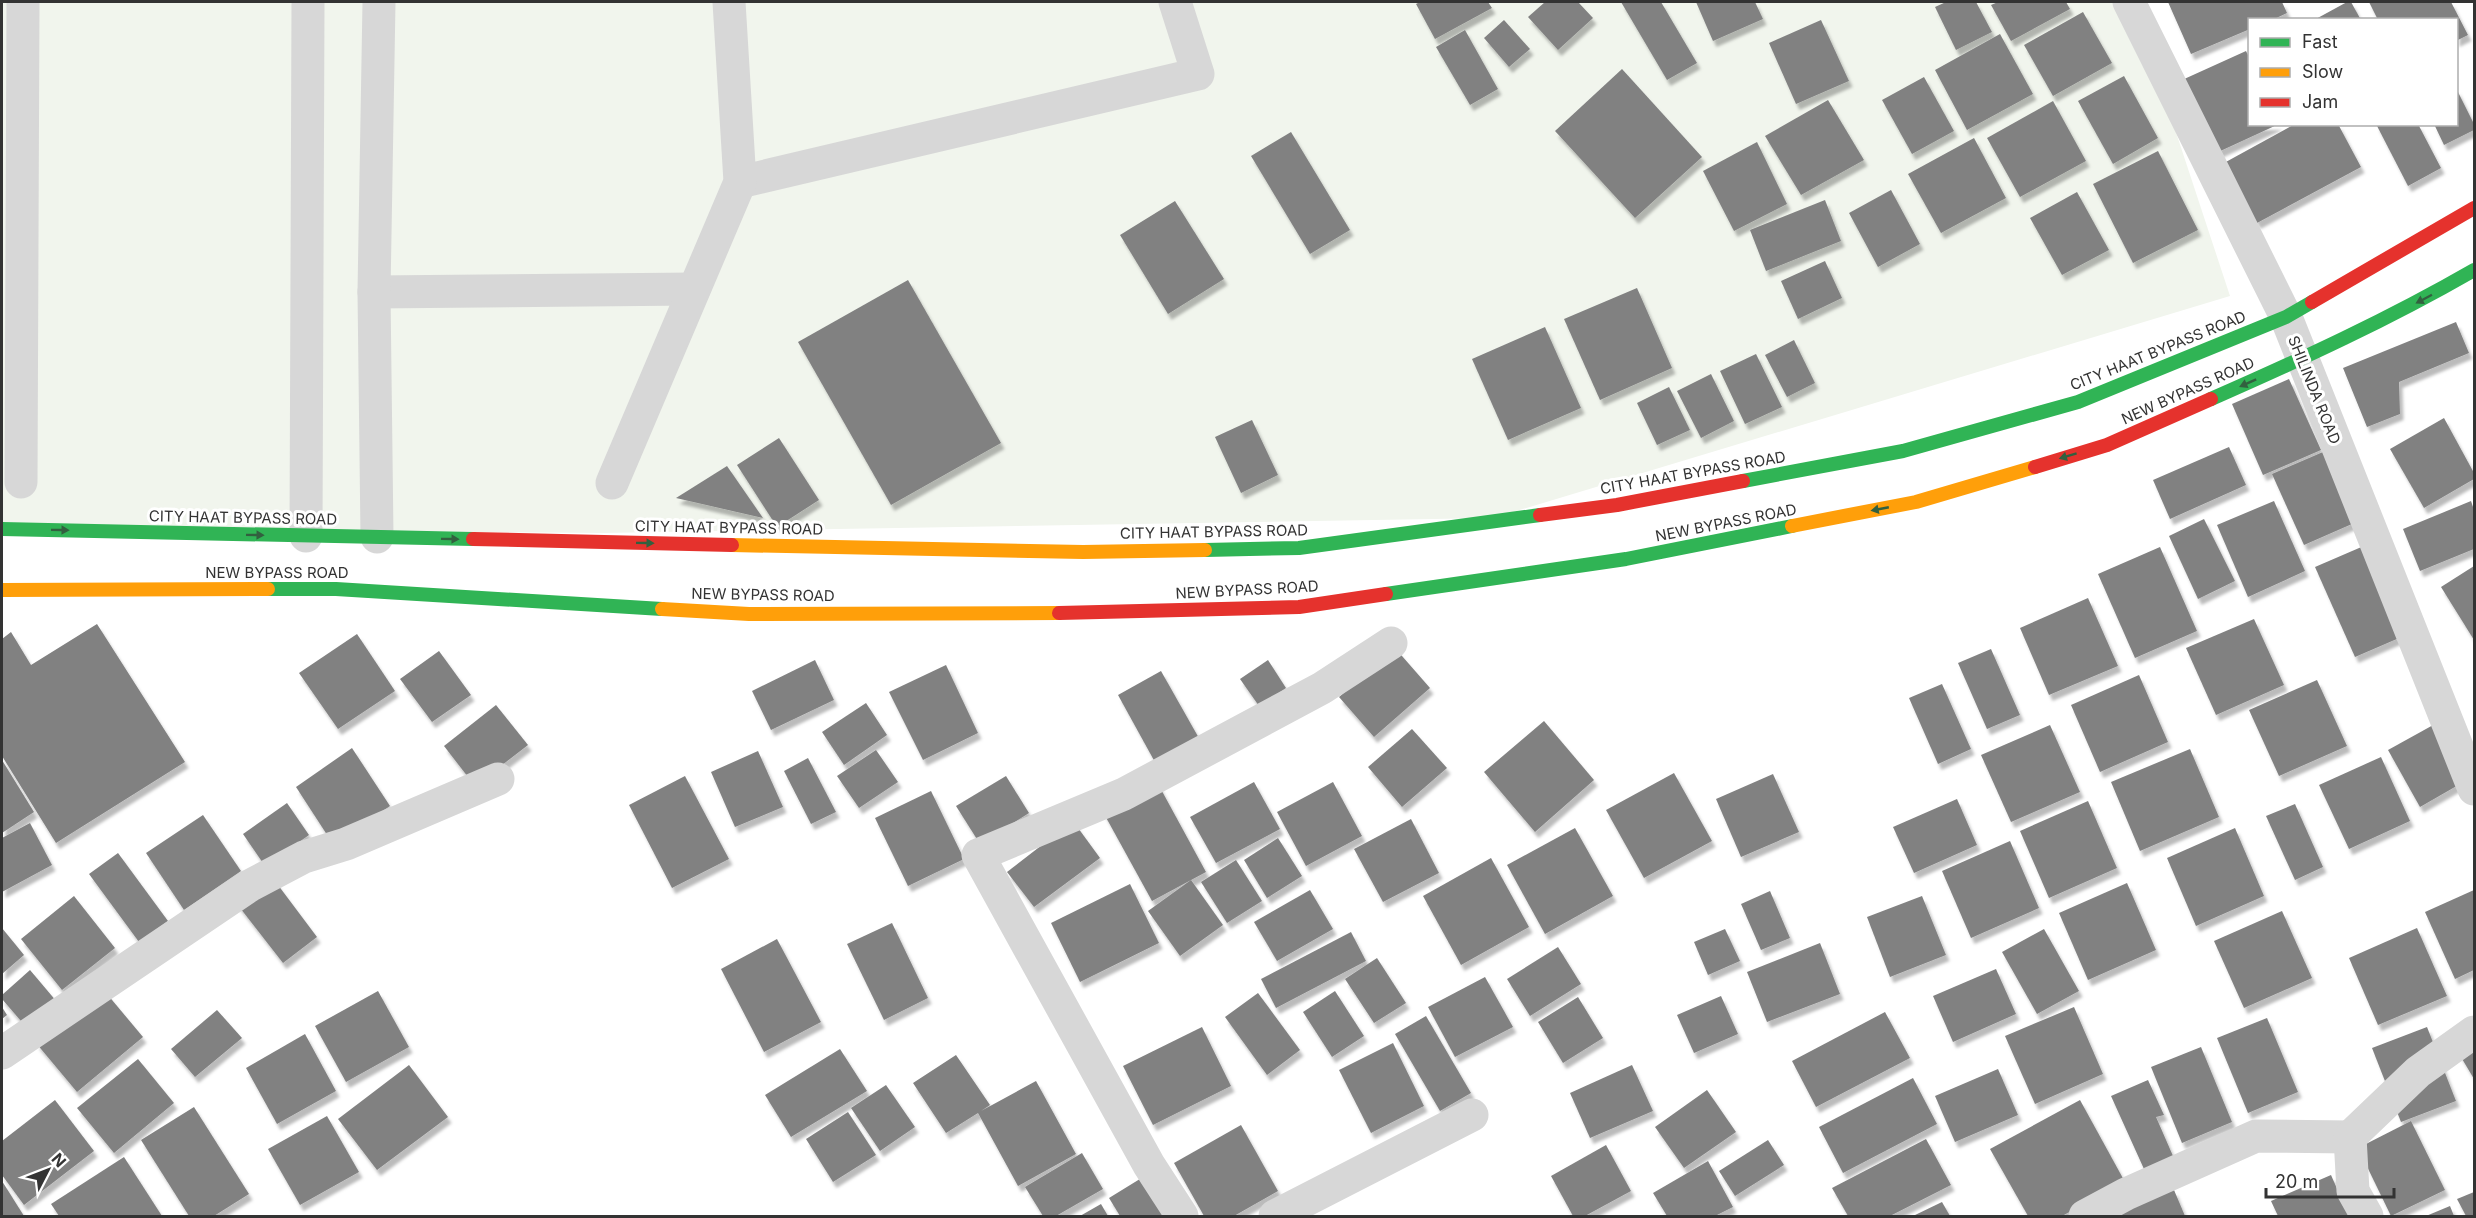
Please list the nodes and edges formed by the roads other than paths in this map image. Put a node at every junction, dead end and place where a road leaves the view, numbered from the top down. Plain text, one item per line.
1 (23, 2) edge
2 (308, 2) edge
3 (379, 2) edge
4 (729, 2) edge
5 (1175, 2) edge
6 (2129, 2) edge
7 (740, 182) junction
8 (2475, 208) edge
9 (2475, 270) edge
10 (2, 279) edge
11 (694, 289) junction
12 (374, 292) junction
13 (2286, 317) junction
14 (21, 331) junction
15 (2302, 359) junction
16 (21, 482) dead end
17 (612, 483) dead end
18 (2, 529) edge
19 (306, 536) junction
20 (377, 537) junction
21 (2, 590) edge
22 (1391, 643) dead end
23 (498, 779) dead end
24 (2475, 789) edge
25 (2475, 1032) edge
26 (2, 1053) edge
27 (1472, 1114) dead end
28 (2350, 1137) junction
29 (1182, 1216) edge
30 (1275, 1216) edge
31 (2085, 1216) edge
32 (2367, 1216) edge

1 - 14 street
2 - 19 street
3 - 12 street
4 - 7 street
5 - 7 street
6 - 13 street, SHILINDA ROAD
7 - 11 street
8 - 13 main road, CITY HAAT BYPASS ROAD
9 -> 15 main road, NEW BYPASS ROAD
10 - 14 street
11 - 12 street
11 - 17 street
12 - 20 street
13 - 15 street, SHILINDA ROAD
20 -> 13 main road, CITY HAAT BYPASS ROAD
14 - 16 street
15 -> 21 main road, NEW BYPASS ROAD
15 - 24 street, SHILINDA ROAD
18 -> 19 main road, CITY HAAT BYPASS ROAD
19 - 20 main road, CITY HAAT BYPASS ROAD
22 - 29 street
23 - 26 street
25 - 28 street
27 - 30 street
28 - 31 street
28 - 32 street

